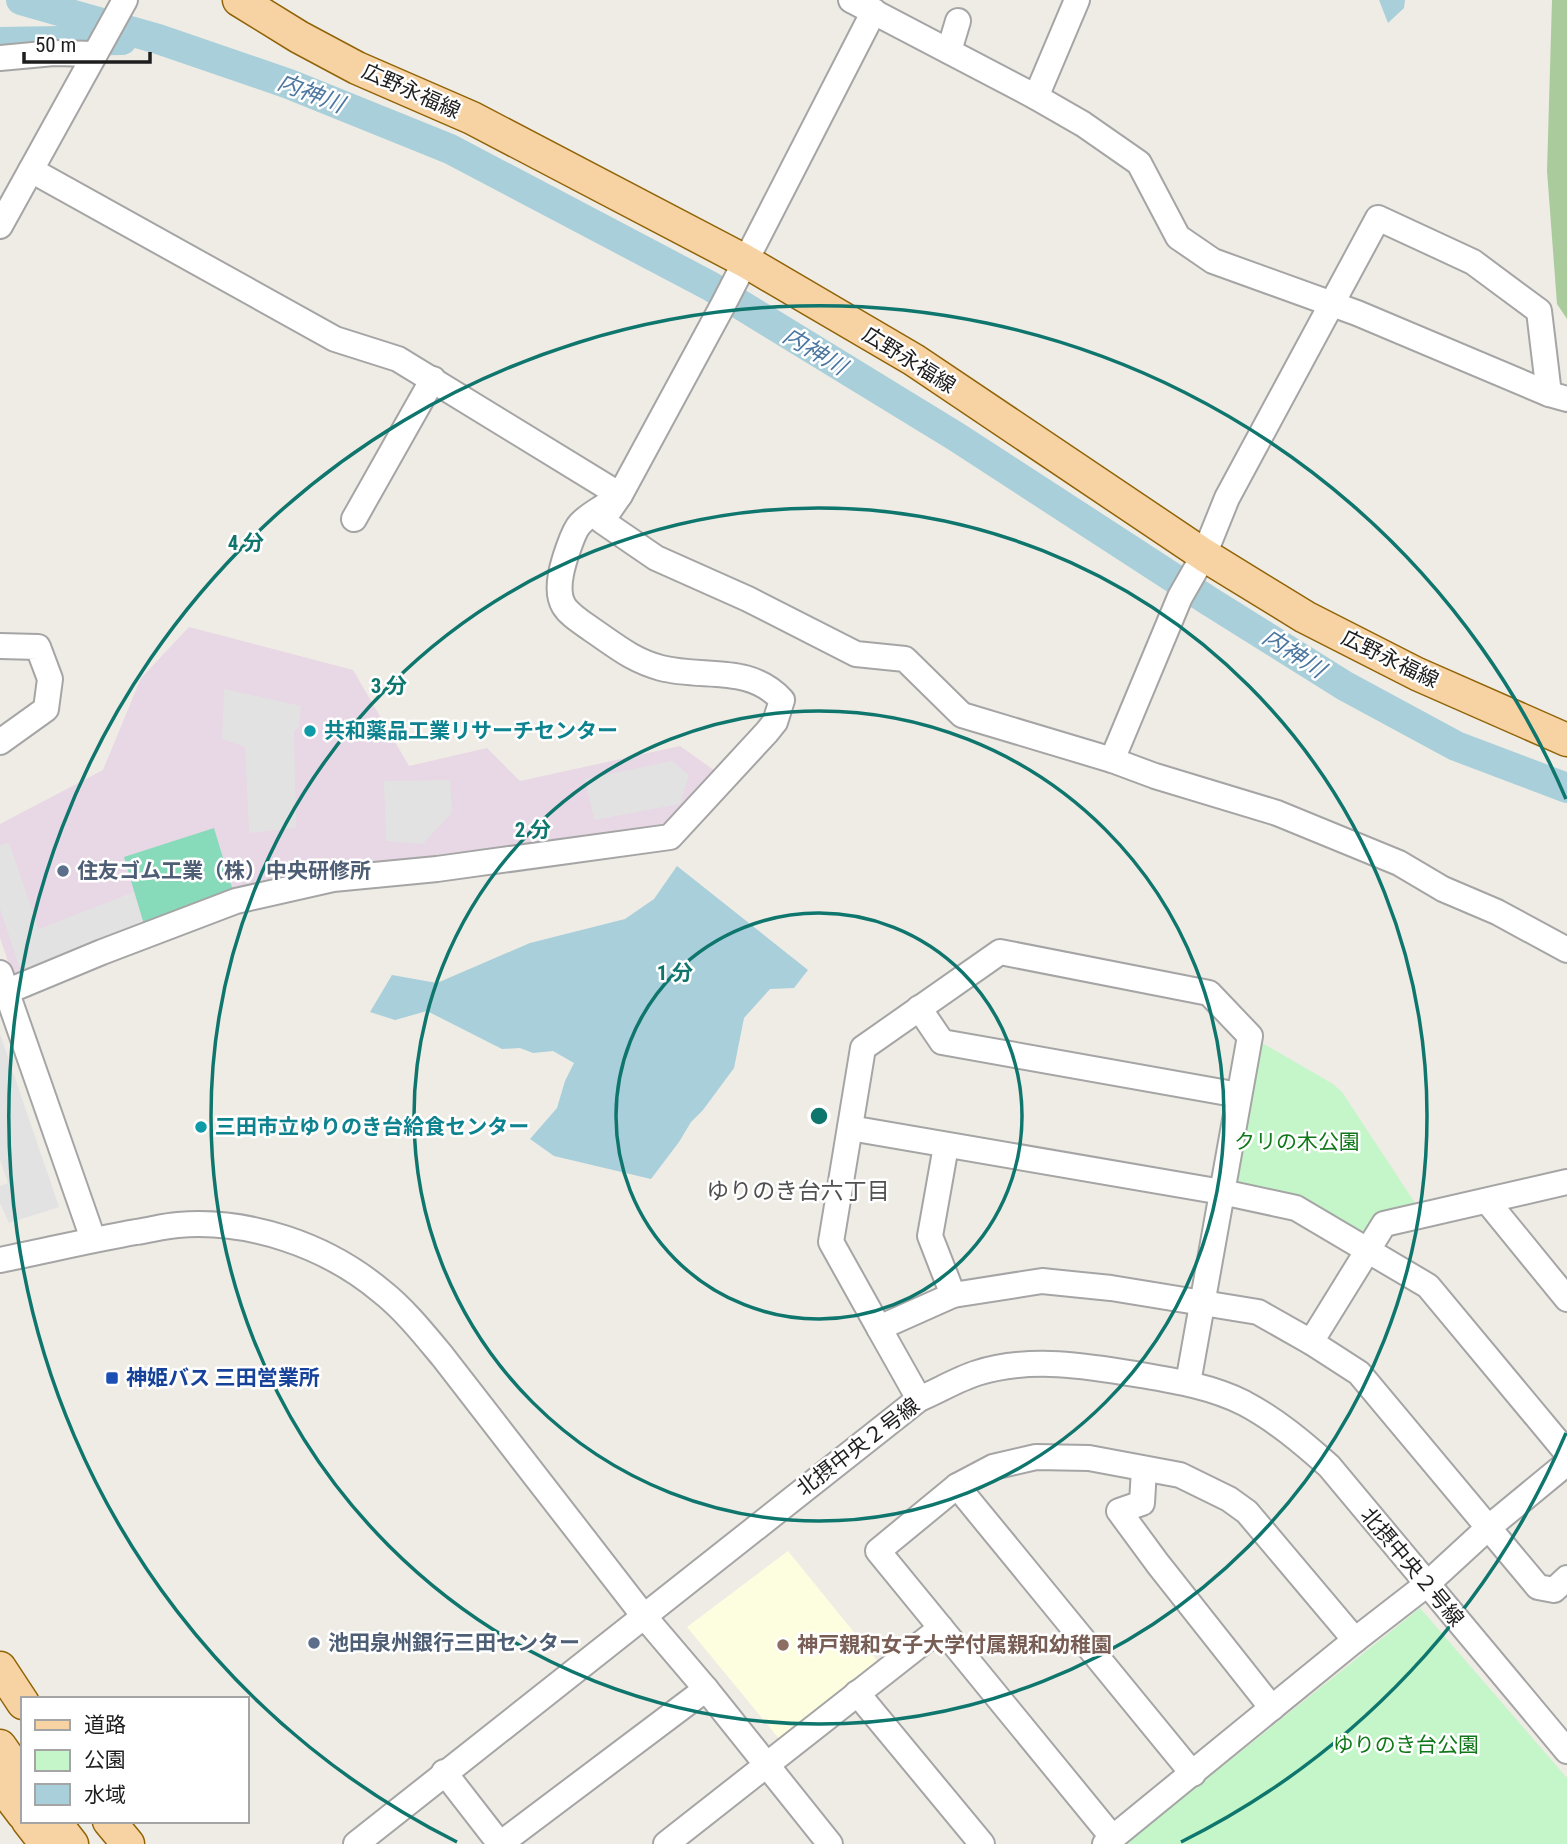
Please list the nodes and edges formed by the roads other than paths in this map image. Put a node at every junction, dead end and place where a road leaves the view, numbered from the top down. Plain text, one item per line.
1 (125, 0) edge
2 (239, 0) edge
3 (851, 0) edge
4 (1077, 0) edge
5 (882, 9) edge
6 (958, 21) dead end
7 (949, 51) junction
8 (95, 54) junction
9 (0, 58) edge
10 (1036, 97) junction
11 (31, 170) junction
12 (0, 226) edge
13 (742, 267) junction
14 (1333, 305) junction
15 (433, 379) junction
16 (1558, 397) edge
17 (620, 495) junction
18 (354, 519) dead end
19 (1204, 555) junction
20 (0, 646) edge
21 (1567, 740) edge
22 (0, 742) edge
23 (1112, 760) junction
24 (1567, 950) edge
25 (4, 982) edge
26 (919, 1008) junction
27 (1239, 1095) junction
28 (850, 1128) junction
29 (946, 1146) junction
30 (1567, 1182) edge
31 (1222, 1192) junction
32 (1487, 1201) junction
33 (93, 1239) junction
34 (1368, 1251) junction
35 (0, 1260) edge
36 (953, 1295) junction
37 (1567, 1299) edge
38 (1200, 1304) junction
39 (880, 1328) junction
40 (1311, 1342) junction
41 (1188, 1383) junction
42 (919, 1399) junction
43 (1567, 1453) edge
44 (1567, 1463) edge
45 (1144, 1469) junction
46 (957, 1486) junction
47 (1488, 1528) junction
48 (1567, 1578) edge
49 (1426, 1585) junction
50 (643, 1615) junction
51 (941, 1628) junction
52 (1355, 1640) junction
53 (0, 1668) edge
54 (706, 1689) junction
55 (857, 1693) junction
56 (21, 1700) edge
57 (1272, 1708) junction
58 (0, 1746) edge
59 (1567, 1751) edge
60 (767, 1765) junction
61 (444, 1772) junction
62 (1193, 1774) junction
63 (21, 1776) edge
64 (0, 1784) edge
65 (21, 1811) edge
66 (30, 1823) edge
67 (56, 1823) edge
68 (111, 1823) edge
69 (1109, 1841) edge
70 (46, 1844) edge
71 (72, 1844) edge
72 (128, 1844) edge
73 (356, 1844) edge
74 (500, 1844) edge
75 (666, 1844) edge
76 (830, 1844) edge
77 (982, 1844) edge

1 - 8 street
2 - 13 main road, 広野永福線
3 - 5 street
4 - 10 street
5 - 7 street
5 - 13 street
6 - 7 street
7 - 10 street
8 - 9 street
8 - 11 street
10 - 14 street
11 - 12 street
11 - 15 street
13 - 17 street
13 - 19 main road, 広野永福線
14 - 16 street
14 - 16 street
14 - 19 street
15 - 17 street
15 - 18 street
17 - 23 street
17 - 25 street
19 - 21 main road, 広野永福線
19 - 23 street
20 - 22 street
23 - 24 street
25 - 33 street
26 - 27 street
26 - 27 street
26 - 28 street
27 - 31 street
28 - 29 street
28 - 39 street
29 - 31 street
29 - 36 street
30 - 32 street
31 - 34 street
31 - 38 street
32 - 34 street
32 - 37 street
33 - 35 street
33 - 50 street
34 - 40 street
34 - 43 street
36 - 38 street
36 - 39 street
38 - 40 street
38 - 41 street
39 - 42 street
40 - 47 street
41 - 42 street, 北摂中央２号線
41 - 49 street, 北摂中央２号線
42 - 50 street, 北摂中央２号線
44 - 47 street
45 - 46 street
45 - 52 street
45 - 57 street
46 - 51 street
46 - 62 street
47 - 48 street
47 - 49 street
49 - 52 street
49 - 59 street, 北摂中央２号線
50 - 54 street
50 - 61 street, 北摂中央２号線
51 - 55 street
51 - 69 street
52 - 57 street
53 - 56 main road
54 - 60 street
54 - 74 street
55 - 60 street
55 - 77 street
57 - 62 street
58 - 63 main road
60 - 75 street
60 - 76 street
61 - 73 street, 北摂中央２号線
61 - 74 street
62 - 69 street
64 - 65 main road
66 - 70 main road
67 - 71 main road
68 - 72 main road

